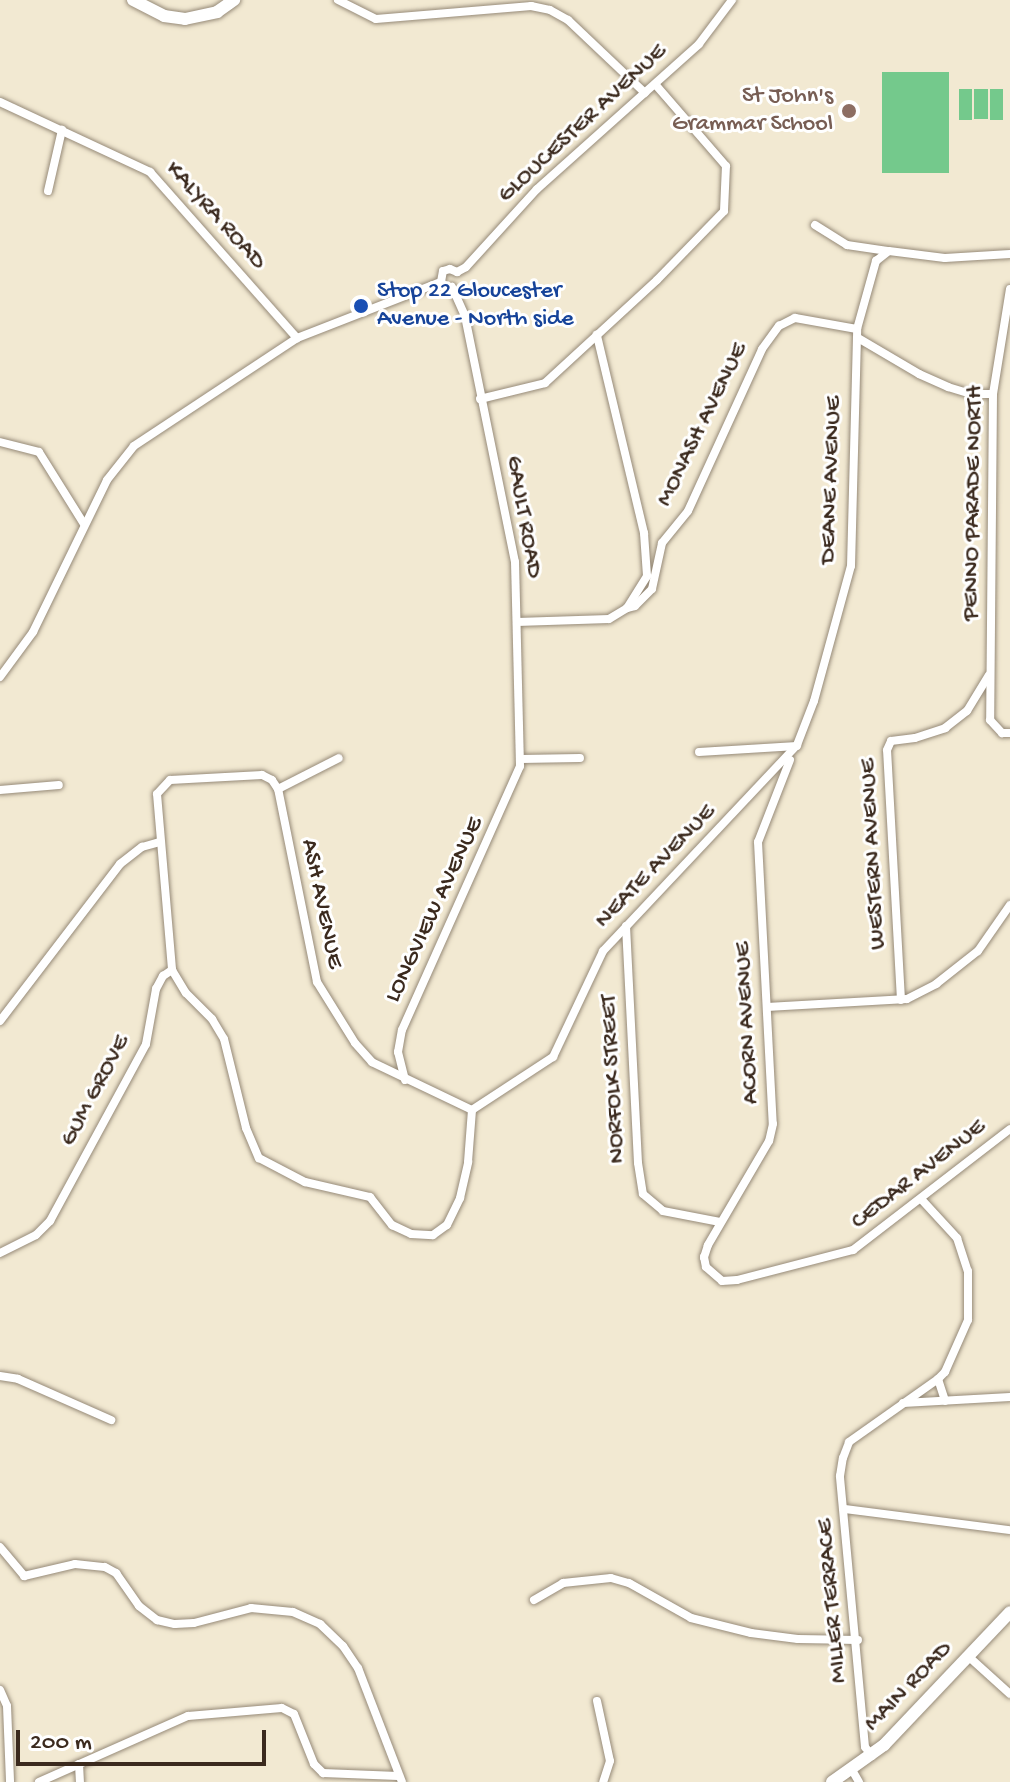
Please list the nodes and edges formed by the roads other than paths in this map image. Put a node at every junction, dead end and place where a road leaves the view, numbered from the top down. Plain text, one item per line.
1 (133, 0) edge
2 (234, 0) edge
3 (338, 0) edge
4 (444, 0) edge
5 (731, 0) edge
6 (443, 13) junction
7 (655, 84) junction
8 (645, 93) junction
9 (0, 102) edge
10 (62, 130) junction
11 (48, 191) dead end
12 (815, 225) dead end
13 (889, 251) junction
14 (1010, 254) edge
15 (457, 272) junction
16 (441, 282) junction
17 (452, 287) junction
18 (1010, 289) edge
19 (858, 334) junction
20 (597, 335) junction
21 (297, 338) junction
22 (993, 394) junction
23 (480, 399) junction
24 (0, 442) edge
25 (84, 524) junction
26 (627, 608) junction
27 (517, 622) junction
28 (990, 671) junction
29 (0, 677) edge
30 (1010, 733) edge
31 (795, 749) junction
32 (699, 752) dead end
33 (339, 758) dead end
34 (580, 758) dead end
35 (521, 759) junction
36 (59, 785) dead end
37 (278, 789) junction
38 (0, 790) edge
39 (159, 842) junction
40 (1010, 905) edge
41 (626, 926) junction
42 (172, 970) junction
43 (901, 1000) junction
44 (767, 1007) junction
45 (0, 1021) edge
46 (405, 1080) junction
47 (472, 1110) junction
48 (1010, 1129) edge
49 (922, 1200) junction
50 (720, 1222) junction
51 (0, 1253) edge
52 (712, 1276) joint
53 (0, 1376) edge
54 (938, 1379) junction
55 (1010, 1397) edge
56 (945, 1401) junction
57 (903, 1403) junction
58 (111, 1420) dead end
59 (845, 1509) junction
60 (1010, 1530) edge
61 (0, 1547) edge
62 (534, 1600) dead end
63 (1010, 1612) edge
64 (858, 1640) junction
65 (969, 1657) junction
66 (0, 1690) edge
67 (1010, 1694) edge
68 (597, 1701) dead end
69 (872, 1756) junction
70 (79, 1764) junction
71 (856, 1776) edge
72 (400, 1779) edge
73 (10, 1782) edge
74 (39, 1782) edge
75 (80, 1782) edge
76 (603, 1782) edge
77 (832, 1782) edge

1 - 2 main road
3 - 6 street
4 - 6 street
5 - 7 street, GLOUCESTER AVENUE
6 - 8 street
7 - 8 street, GLOUCESTER AVENUE
7 - 20 street
8 - 15 street, GLOUCESTER AVENUE
9 - 10 street, KALYRA ROAD
10 - 11 street
10 - 21 street, KALYRA ROAD
12 - 13 street
13 - 14 street
13 - 19 street, DEANE AVENUE
15 - 16 street
15 - 17 street
16 - 17 street
16 - 21 street
17 - 23 street, GAULT ROAD
18 - 22 street, PENNO PARADE NORTH
19 - 22 street, MONASH AVENUE
19 - 26 street, MONASH AVENUE
19 - 31 street, DEANE AVENUE
20 - 23 street
20 - 26 street
21 - 25 street
22 - 28 street, PENNO PARADE NORTH
23 - 27 street, GAULT ROAD
24 - 25 street
25 - 29 street
26 - 27 street
27 - 35 street, GAULT ROAD
28 - 30 street, PENNO PARADE NORTH
28 - 43 street, WESTERN AVENUE
31 - 32 street
31 - 41 street, NEATE AVENUE
31 - 44 street, ACORN AVENUE
33 - 37 street
34 - 35 street
35 - 46 street, LONGVIEW AVENUE
36 - 38 street
37 - 39 street
37 - 46 street, ASH AVENUE
39 - 42 street
39 - 45 street
40 - 43 street
41 - 47 street, NEATE AVENUE
41 - 50 street, NORFOLK STREET
42 - 47 street
42 - 51 street, GUM GROVE
43 - 44 street
44 - 50 street, ACORN AVENUE
46 - 47 street, ASH AVENUE
48 - 49 street, CEDAR AVENUE
49 - 52 street, CEDAR AVENUE
49 - 54 street
50 - 52 street, ACORN AVENUE
53 - 58 street
54 - 56 street
54 - 57 street
55 - 56 street
56 - 57 street
57 - 59 street, MILLER TERRACE
59 - 60 street
59 - 64 street, MILLER TERRACE
61 - 72 street
62 - 64 street
63 - 65 main road, MAIN ROAD
64 - 69 street, MILLER TERRACE
65 - 67 street
65 - 69 main road, MAIN ROAD
66 - 73 street
68 - 76 street
69 - 71 main road, MAIN ROAD
70 - 72 street
70 - 74 street
70 - 75 street
71 - 77 main road, MAIN ROAD

